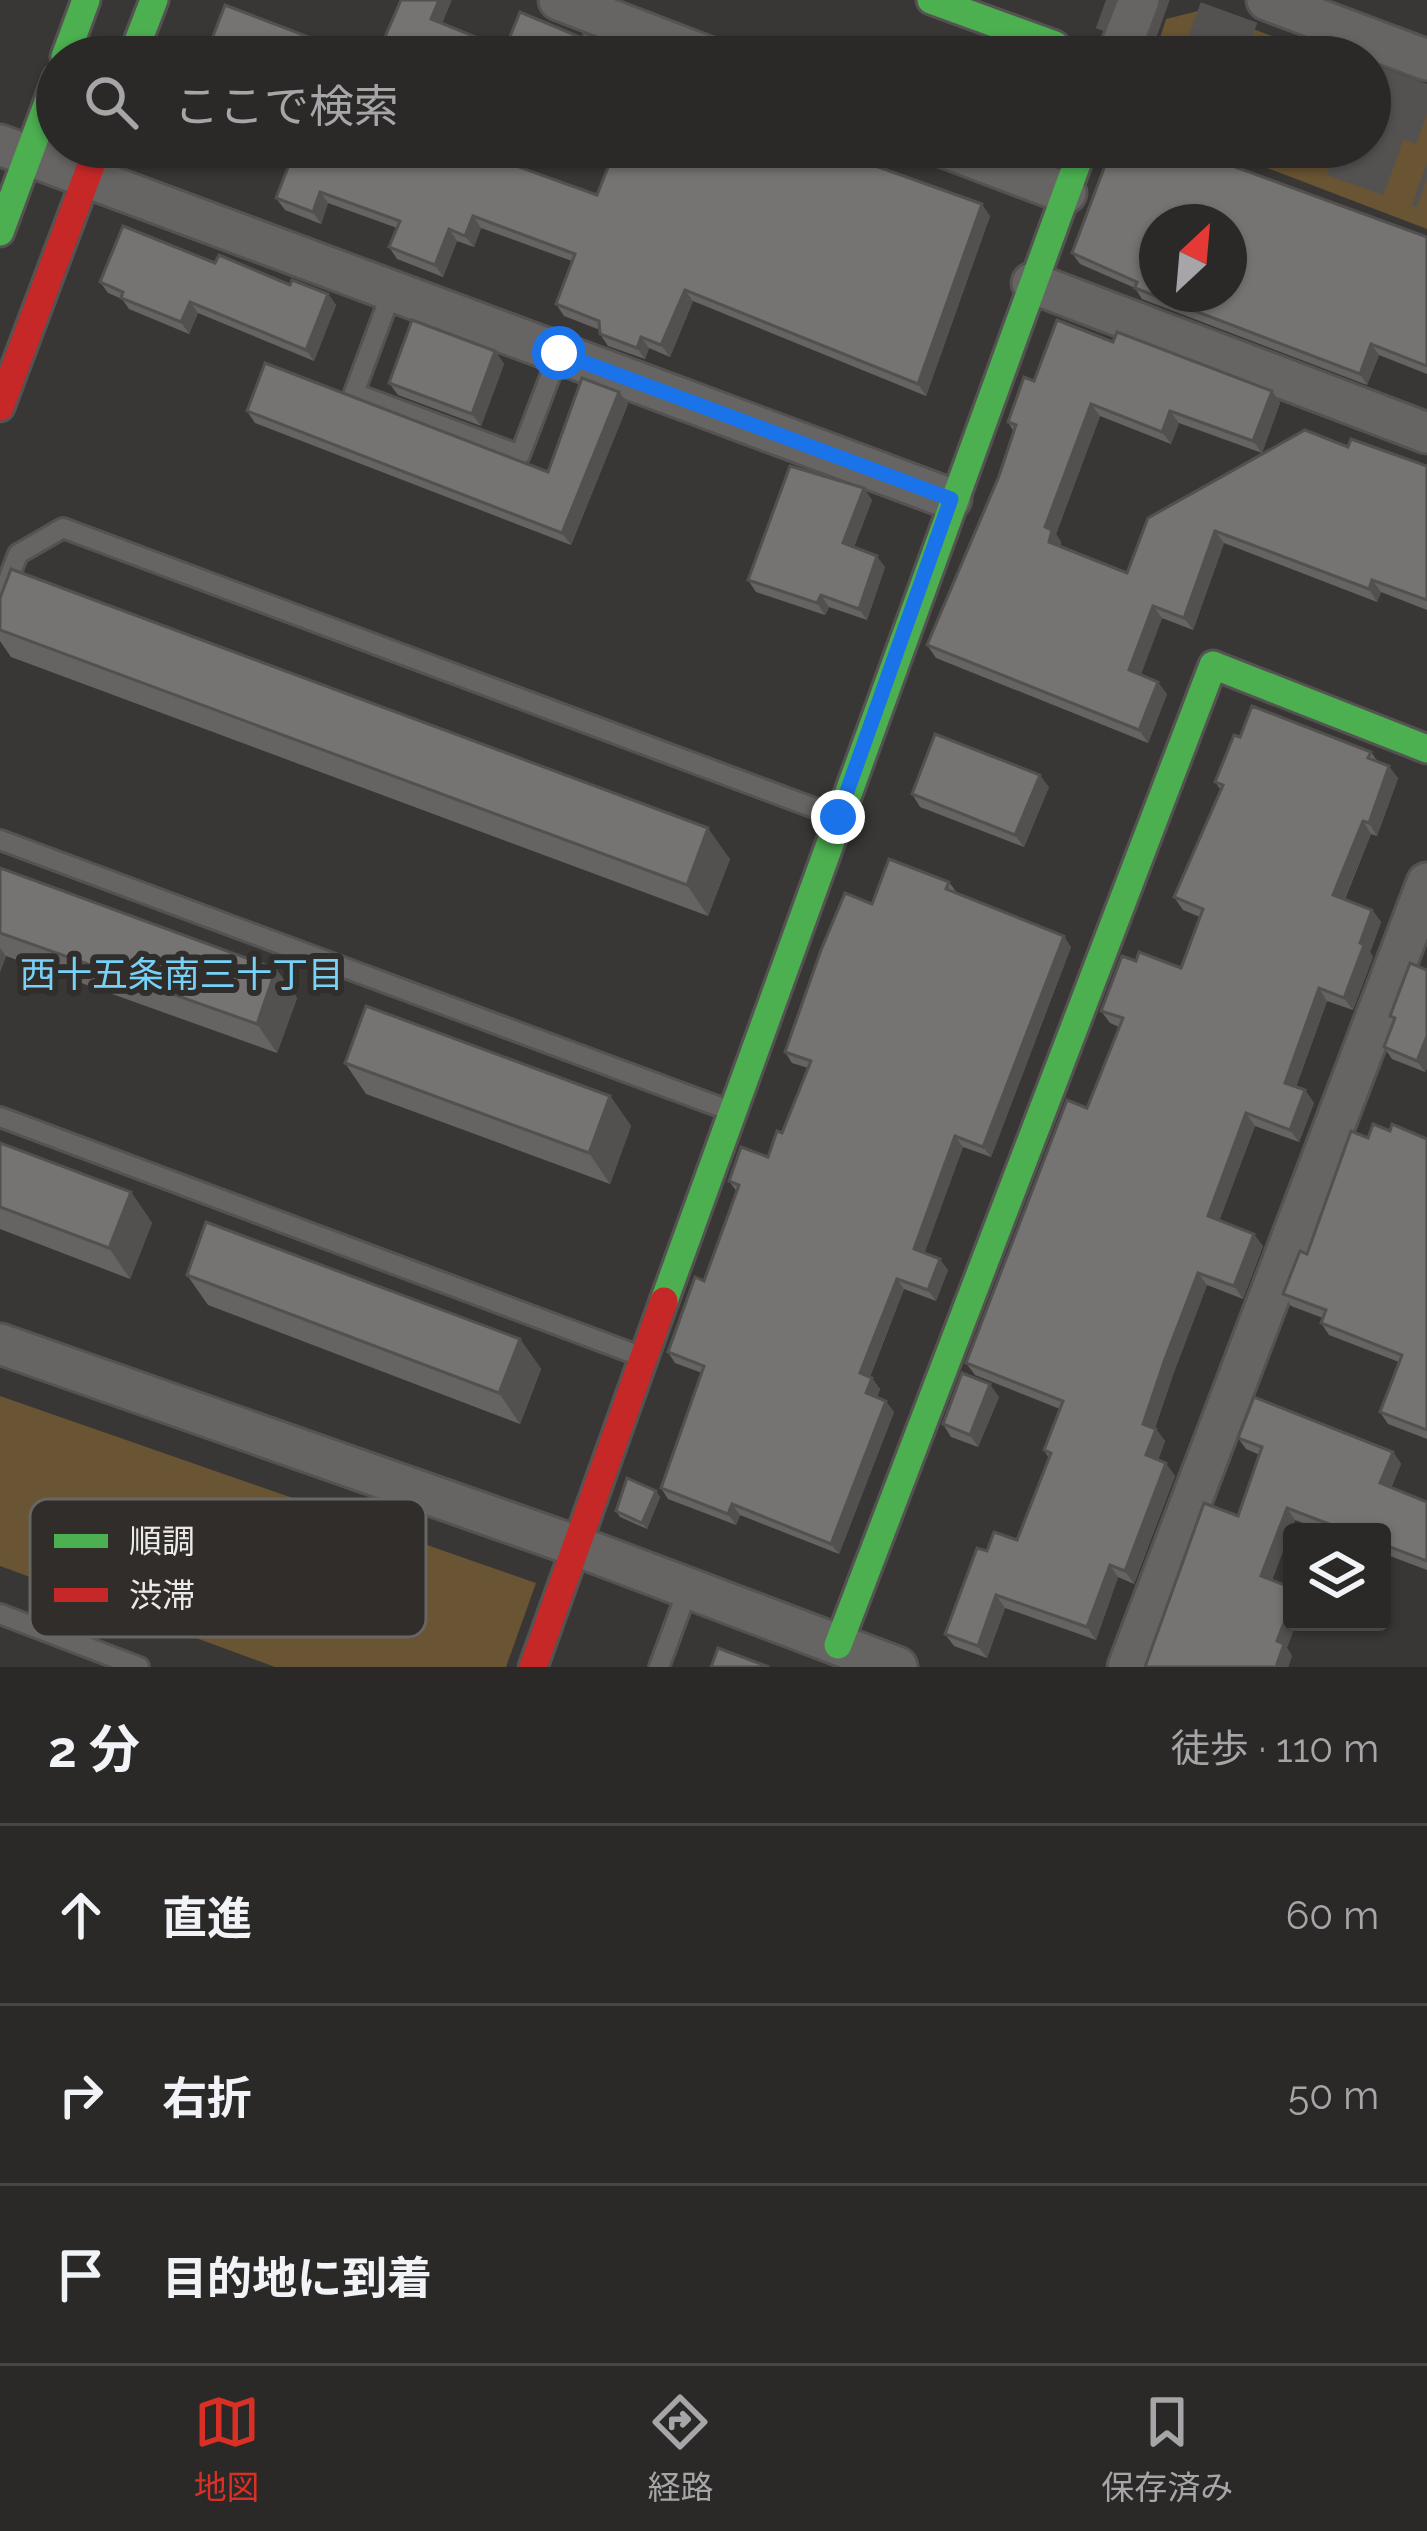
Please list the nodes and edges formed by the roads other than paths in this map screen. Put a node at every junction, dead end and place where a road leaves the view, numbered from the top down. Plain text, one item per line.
1 (86, 0) edge
2 (154, 0) edge
3 (559, 0) edge
4 (931, 0) edge
5 (1139, 0) edge
6 (1267, 0) edge
7 (73, 36) edge
8 (140, 36) edge
9 (654, 36) edge
10 (1030, 36) edge
11 (1125, 36) edge
12 (1363, 36) edge
13 (1391, 46) edge
14 (1427, 60) edge
15 (36, 113) edge
16 (14, 150) edge
17 (90, 168) edge
18 (106, 168) edge
19 (999, 168) edge
20 (1075, 168) edge
21 (1066, 194) junction
22 (0, 232) edge
23 (1032, 283) junction
24 (392, 291) junction
25 (559, 353) junction
26 (0, 407) edge
27 (1427, 433) edge
28 (951, 499) junction
29 (0, 602) edge
30 (1427, 748) edge
31 (838, 817) junction
32 (0, 840) edge
33 (1427, 884) edge
34 (733, 1111) junction
35 (0, 1117) edge
36 (0, 1344) edge
37 (644, 1358) junction
38 (579, 1547) junction
39 (688, 1589) junction
40 (0, 1614) edge
41 (30, 1625) edge
42 (61, 1637) edge
43 (838, 1645) junction
44 (140, 1667) edge
45 (533, 1667) edge
46 (659, 1667) edge
47 (897, 1667) edge
48 (1128, 1667) edge

1 - 7 street
2 - 8 street
3 - 9 street
4 - 10 street
5 - 11 street
6 - 12 street
13 - 14 street
15 - 16 street
16 - 22 street
17 - 26 street
18 - 24 street
19 - 21 street
20 - 21 street
21 - 23 street
23 - 27 street
23 - 28 street
24 - 25 street
24 - 25 lane
25 - 28 street
28 - 31 street
29 - 31 lane
30 - 43 street
31 - 34 street
32 - 34 lane
33 - 48 street
34 - 37 street
35 - 37 lane
36 - 38 street
37 - 38 street
38 - 39 street
38 - 45 street
39 - 43 street
39 - 46 lane
40 - 41 lane
42 - 44 lane
43 - 47 street

